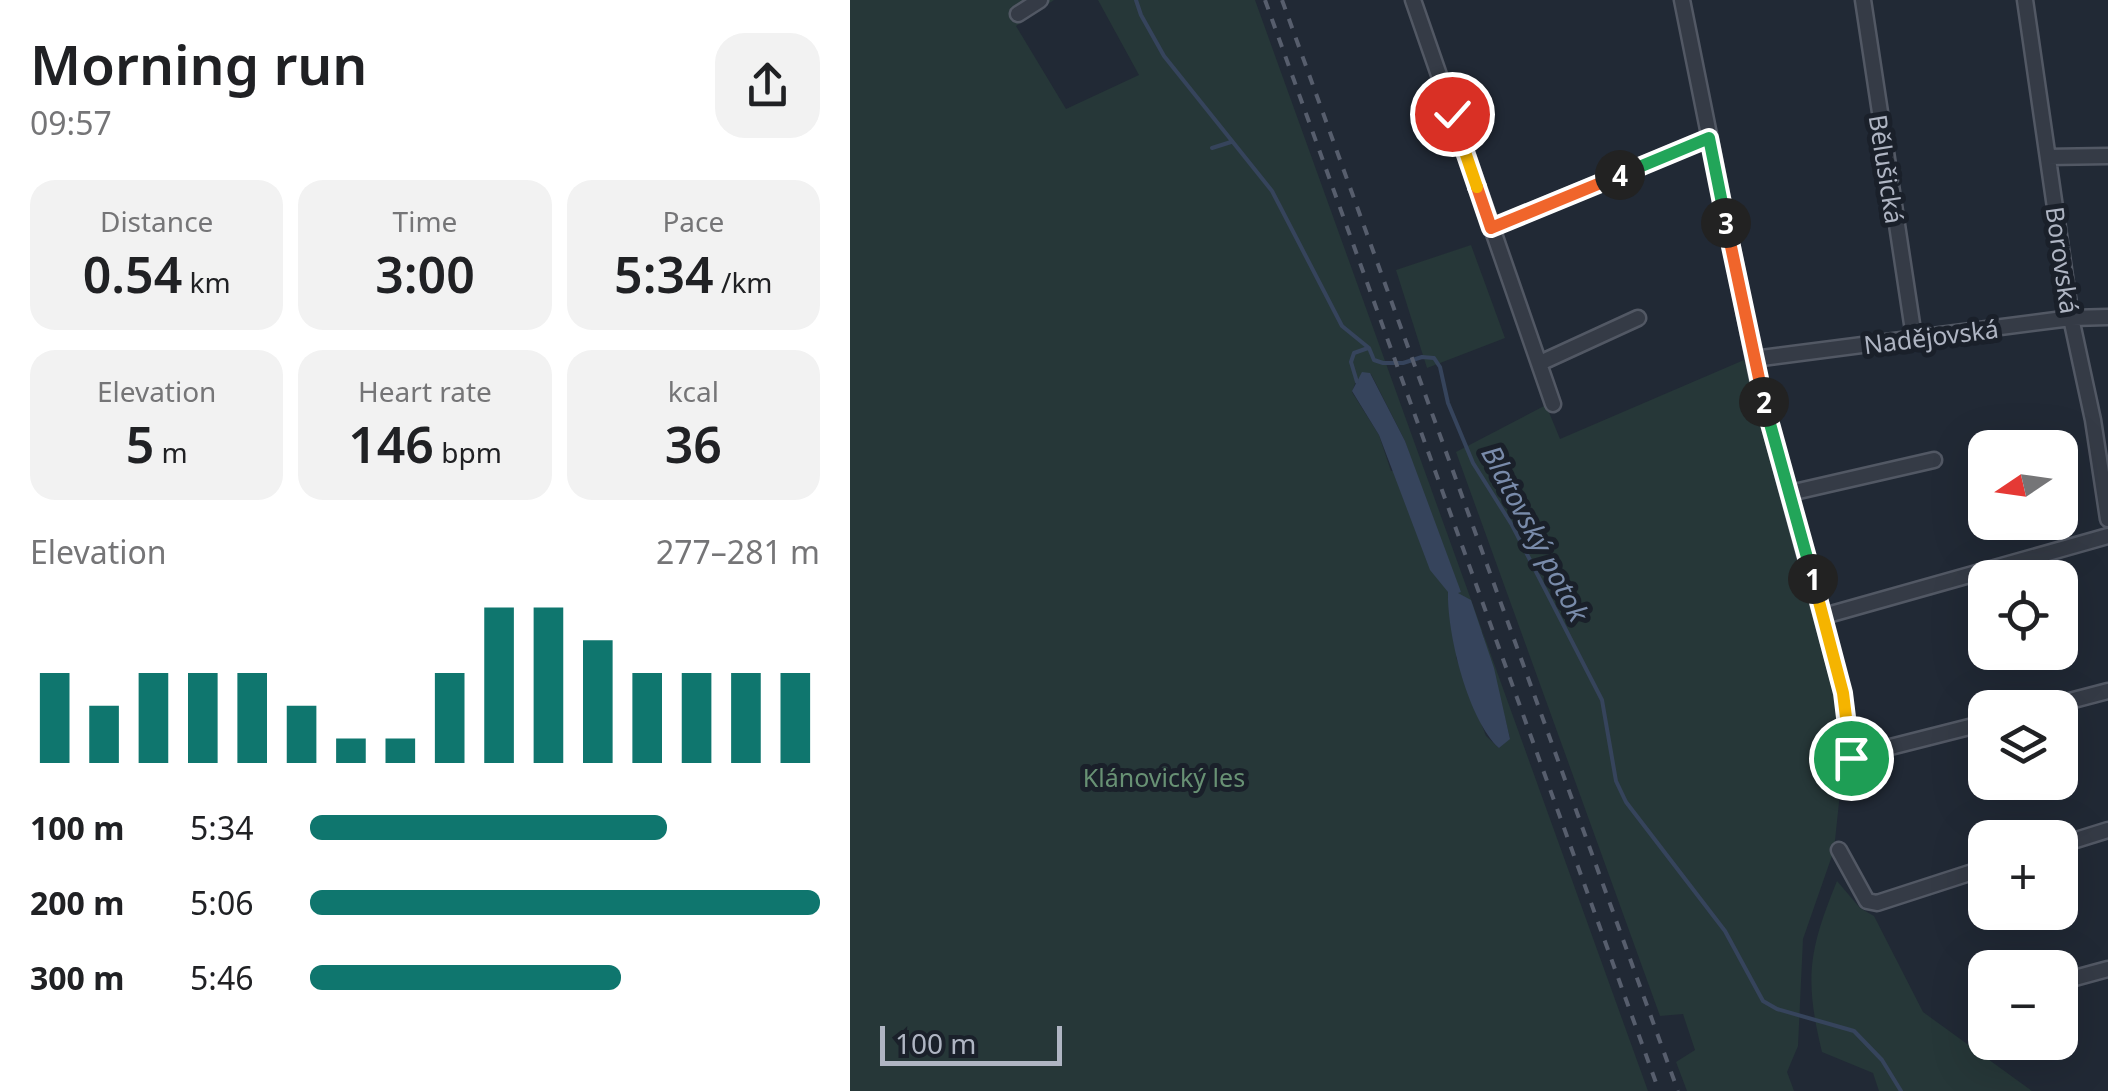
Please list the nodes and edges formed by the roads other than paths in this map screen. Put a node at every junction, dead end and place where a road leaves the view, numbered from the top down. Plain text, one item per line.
1 (1040, 0) edge
2 (1413, 0) edge
3 (1682, 0) edge
4 (1863, 0) edge
5 (2026, 0) edge
6 (1018, 14) dead end
7 (1709, 138) junction
8 (2108, 156) edge
9 (2048, 157) junction
10 (1491, 228) junction
11 (2108, 316) edge
12 (1638, 318) dead end
13 (2071, 318) junction
14 (1914, 337) junction
15 (1754, 359) junction
16 (1540, 363) junction
17 (1553, 404) dead end
18 (1934, 460) dead end
19 (1790, 493) junction
20 (2108, 519) edge
21 (2108, 536) edge
22 (1824, 616) junction
23 (2108, 691) edge
24 (2078, 699) edge
25 (1968, 727) edge
26 (2108, 830) edge
27 (2078, 839) edge
28 (1839, 850) dead end
29 (1968, 873) edge
30 (2108, 969) edge
31 (2078, 977) edge

1 - 6 street
2 - 10 street
3 - 7 street
4 - 14 street, Bělušická
5 - 9 street, Borovská
7 - 10 street
7 - 15 street
8 - 9 street
9 - 13 street, Borovská
10 - 16 street
11 - 13 street, Nadějovská
12 - 16 street
13 - 14 street, Nadějovská
13 - 20 street, Borovská
14 - 15 street, Nadějovská
15 - 19 street
16 - 17 street
18 - 19 street
19 - 22 street
21 - 22 street
22 - 25 street
23 - 24 street
26 - 27 street
28 - 29 street
30 - 31 street

